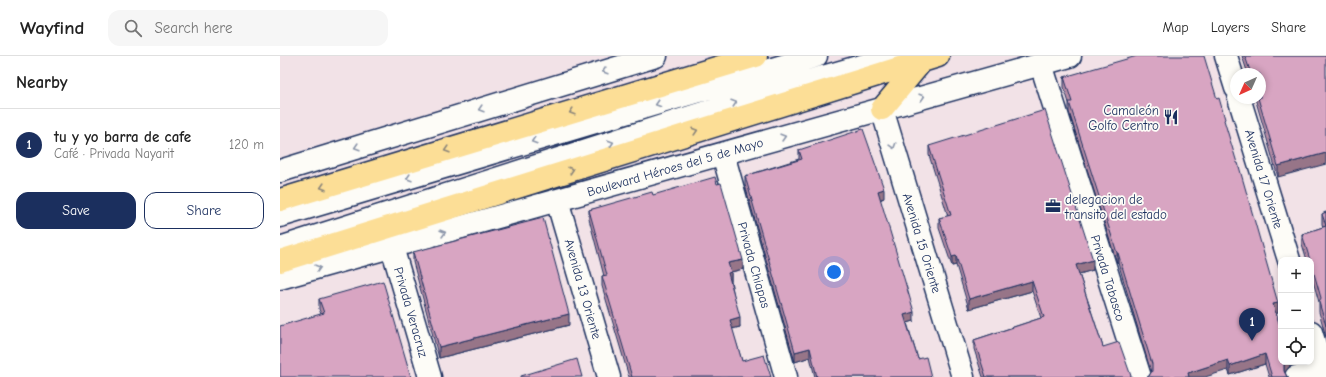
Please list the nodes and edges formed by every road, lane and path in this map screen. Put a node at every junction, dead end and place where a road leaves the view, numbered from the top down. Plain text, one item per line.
1 (656, 56) edge
2 (756, 56) edge
3 (816, 56) edge
4 (896, 56) edge
5 (1070, 56) edge
6 (1226, 56) edge
7 (930, 58) edge
8 (1041, 64) junction
9 (1230, 69) edge
10 (1241, 104) edge
11 (882, 109) junction
12 (723, 154) junction
13 (280, 171) edge
14 (280, 200) edge
15 (557, 200) junction
16 (280, 216) edge
17 (392, 247) junction
18 (280, 248) edge
19 (1288, 257) edge
20 (280, 261) edge
21 (280, 278) edge
22 (1314, 341) edge
23 (1325, 372) edge
24 (430, 377) edge
25 (609, 377) edge
26 (786, 377) edge
27 (963, 377) edge
28 (1140, 377) edge
29 (1296, 377) edge

1 -> 13 street
2 -> 14 main road
3 -> 16 street
18 -> 4 street
5 - 8 street, Boulevard Héroes del 5 de Mayo
6 - 9 street
7 - 11 main road
20 -> 7 main road, Boulevard Héroes del 5 de Mayo
11 -> 8 street, Boulevard Héroes del 5 de Mayo
8 - 28 street, Privada Tabasco
10 - 19 street, Avenida 17 Oriente
12 -> 11 street, Boulevard Héroes del 5 de Mayo
11 -> 27 street, Avenida 15 Oriente
12 - 15 street, Boulevard Héroes del 5 de Mayo
12 - 26 street, Privada Chiapas
17 -> 15 street, Boulevard Héroes del 5 de Mayo
15 - 25 street, Avenida 13 Oriente
21 -> 17 street, Boulevard Héroes del 5 de Mayo
17 - 24 street, Privada Veracruz
22 - 23 street
23 - 29 street

